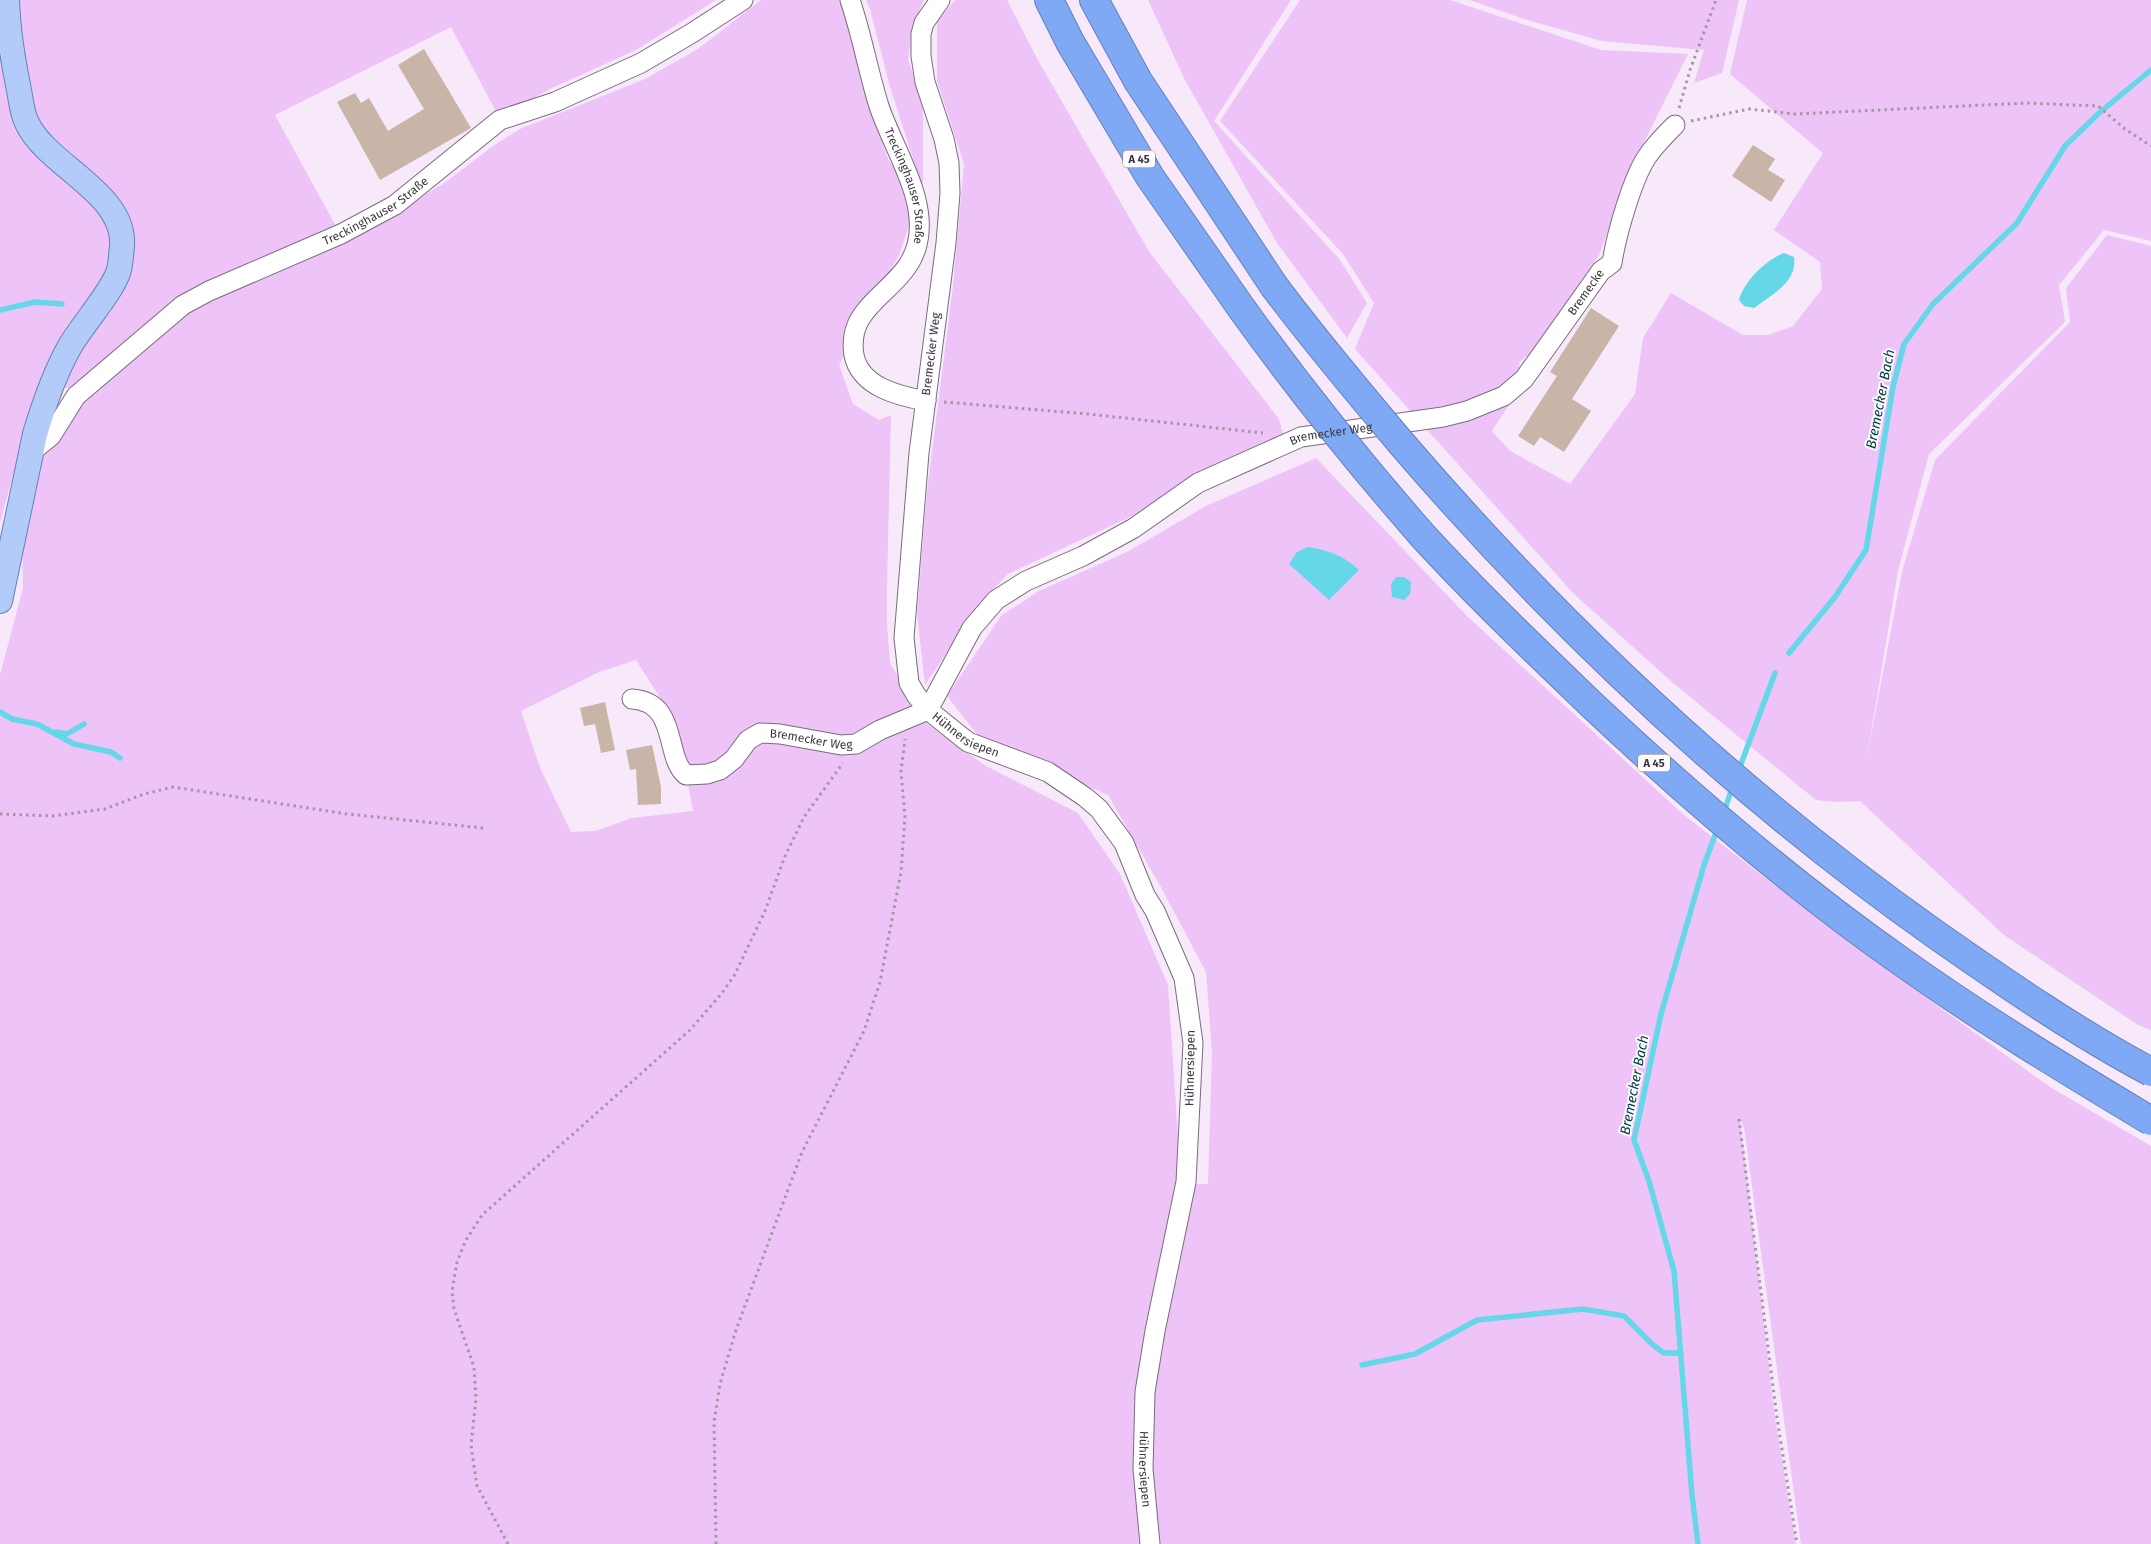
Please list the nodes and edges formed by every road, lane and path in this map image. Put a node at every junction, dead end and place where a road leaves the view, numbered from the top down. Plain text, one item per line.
1 (7, 0) edge
2 (743, 0) edge
3 (850, 0) edge
4 (940, 0) edge
5 (1049, 0) edge
6 (1094, 0) edge
7 (1716, 0) edge
8 (1674, 125) junction
9 (2151, 146) edge
10 (1504, 396) joint
11 (926, 401) junction
12 (1301, 437) junction
13 (31, 452) junction
14 (0, 601) edge
15 (632, 699) dead end
16 (928, 710) junction
17 (906, 720) junction
18 (856, 744) junction
19 (0, 814) edge
20 (483, 828) dead end
21 (2151, 1072) edge
22 (1739, 1120) dead end
23 (2151, 1121) edge
24 (508, 1544) edge
25 (716, 1544) edge
26 (1150, 1544) edge
27 (1797, 1544) edge

1 - 13 main road
2 - 13 street, Treckinghauser Straße
3 - 11 street, Treckinghauser Straße
4 - 11 street, Bremecker Weg
5 - 23 highway, A 45, bridge
6 - 21 highway, bridge
7 - 8 path
8 - 9 path
8 - 10 street, Bremecke
10 - 12 street, Bremecker Weg
11 - 12 path
11 - 16 street, Bremecker Weg
12 - 16 street, Bremecker Weg
13 - 14 main road
15 - 18 street, Bremecker Weg
16 - 17 street, Bremecker Weg
16 - 26 street, Hühnersiepen
17 - 18 street, Bremecker Weg
17 - 25 path
18 - 24 path
19 - 20 path
22 - 27 path

